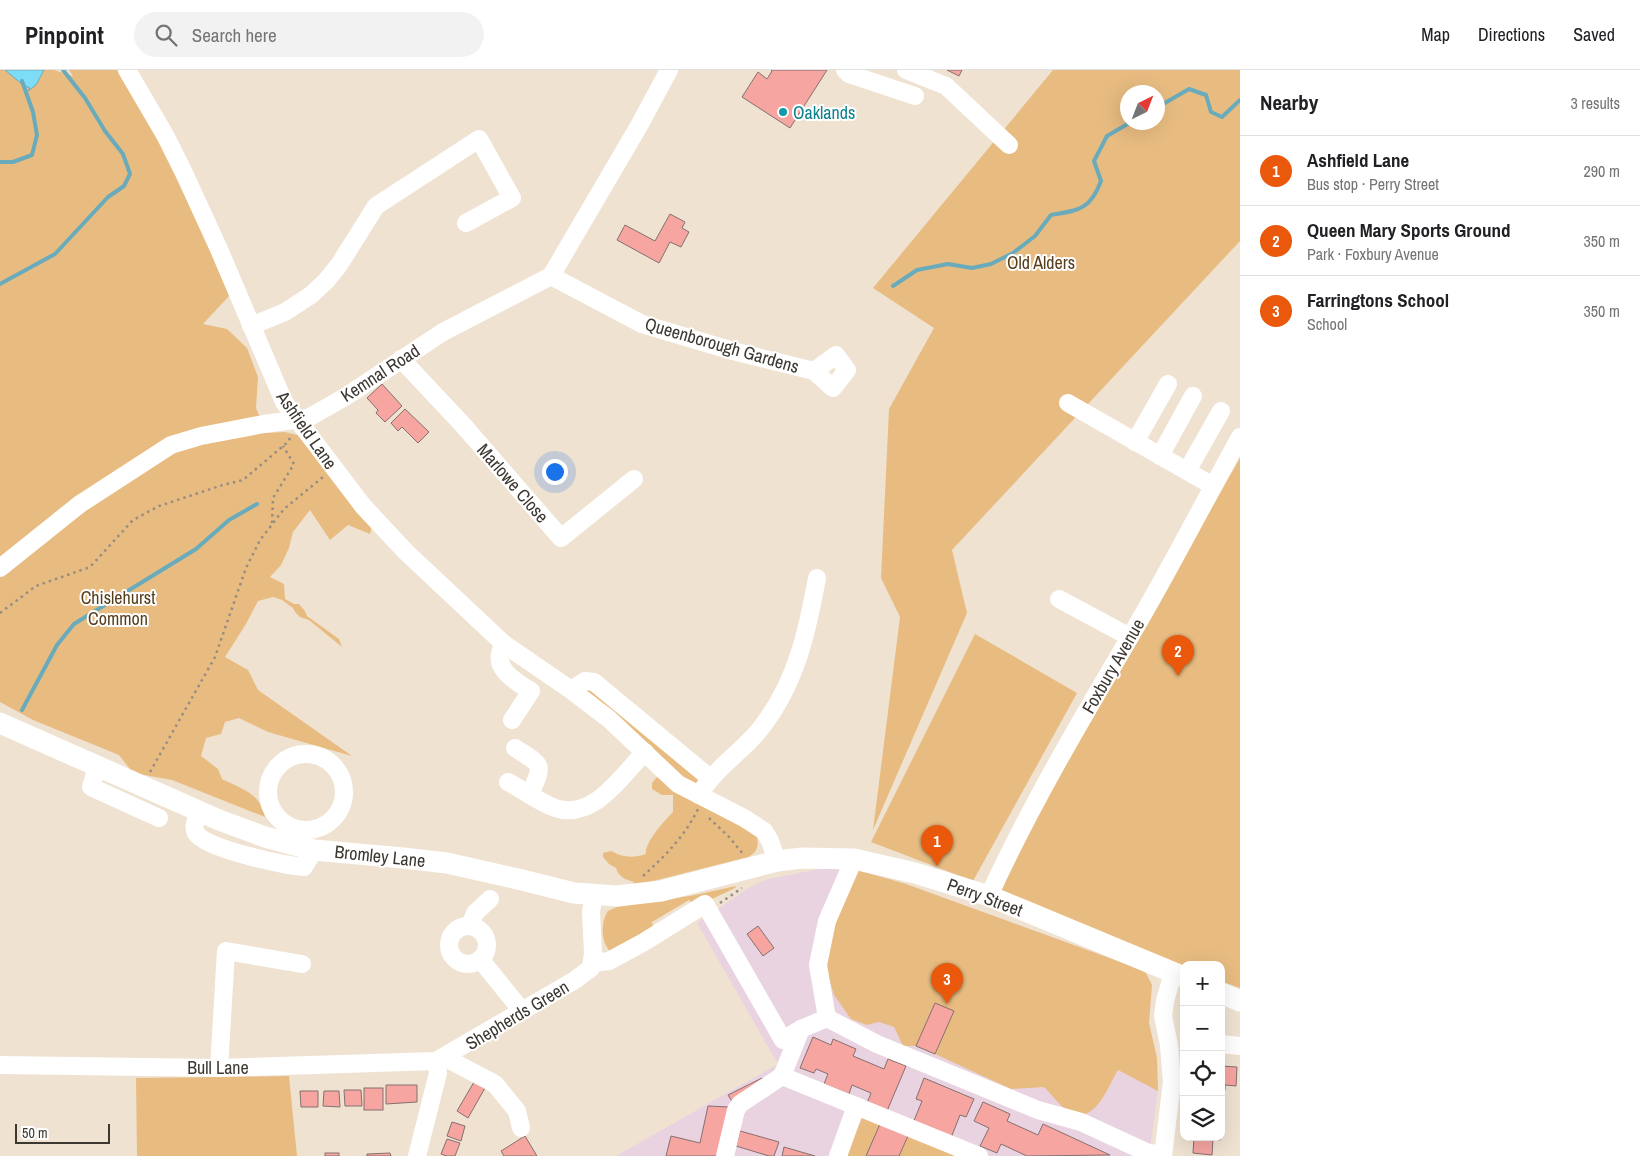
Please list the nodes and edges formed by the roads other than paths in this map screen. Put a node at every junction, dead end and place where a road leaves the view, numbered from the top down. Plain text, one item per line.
1 (127, 70) edge
2 (668, 70) edge
3 (846, 70) edge
4 (906, 70) edge
5 (915, 96) dead end
6 (1009, 145) dead end
7 (466, 223) dead end
8 (552, 276) junction
9 (251, 326) junction
10 (401, 359) junction
11 (814, 371) dead end
12 (1168, 384) dead end
13 (1193, 396) dead end
14 (1068, 403) dead end
15 (1221, 411) dead end
16 (296, 420) junction
17 (1240, 438) edge
18 (1135, 442) junction
19 (1160, 456) junction
20 (1186, 471) junction
21 (634, 479) dead end
22 (1213, 486) junction
23 (0, 568) edge
24 (817, 578) dead end
25 (1058, 599) dead end
26 (1130, 637) junction
27 (504, 644) junction
28 (571, 690) junction
29 (512, 720) dead end
30 (0, 723) edge
31 (515, 748) dead end
32 (645, 752) junction
33 (97, 767) junction
34 (710, 778) junction
35 (508, 782) dead end
36 (530, 794) junction
37 (699, 802) junction
38 (200, 811) junction
39 (273, 812) junction
40 (159, 818) dead end
41 (265, 837) junction
42 (314, 850) junction
43 (854, 860) junction
44 (777, 862) junction
45 (594, 895) junction
46 (989, 896) junction
47 (490, 899) dead end
48 (470, 926) junction
49 (480, 959) junction
50 (592, 963) junction
51 (302, 964) dead end
52 (1178, 975) edge
53 (1225, 995) edge
54 (1240, 1001) edge
55 (522, 1011) junction
56 (827, 1018) junction
57 (801, 1030) junction
58 (1176, 1044) edge
59 (1225, 1044) edge
60 (1240, 1046) edge
61 (440, 1059) junction
62 (0, 1065) edge
63 (219, 1068) junction
64 (782, 1076) junction
65 (856, 1106) junction
66 (521, 1128) dead end
67 (417, 1156) edge
68 (725, 1156) edge
69 (838, 1156) edge
70 (979, 1156) edge
71 (1163, 1156) edge

1 - 9 street, Ashfield Lane
2 - 8 street
3 - 5 street
4 - 6 street
7 - 9 street
8 - 10 street, Kemnal Road
8 - 11 street, Queenborough Gardens
9 - 16 street, Ashfield Lane
10 - 16 street, Kemnal Road
10 - 21 street, Marlowe Close
12 - 18 street
13 - 19 street
14 - 18 street
15 - 20 street
16 - 23 street, Kemnal Road
16 - 27 street, Ashfield Lane
17 - 22 street, Foxbury Avenue
18 - 19 street
19 - 20 street
20 - 22 street
22 - 26 street, Foxbury Avenue
24 - 34 street
25 - 26 street
26 - 46 street, Foxbury Avenue
27 - 28 street, Ashfield Lane
27 - 29 street
28 - 32 street, Ashfield Lane
28 - 34 street
30 - 33 main road, Bromley Lane
31 - 36 street
32 - 36 street
32 - 37 street, Ashfield Lane
33 - 38 main road, Bromley Lane
33 - 40 street
34 - 37 street
35 - 36 street
37 - 44 street, Ashfield Lane
38 - 41 main road, Bromley Lane
38 - 42 street
39 - 39 street
39 - 41 street
41 - 42 main road, Bromley Lane
42 - 45 main road, Bromley Lane
43 - 44 main road, Perry Street
43 - 46 main road, Perry Street
43 - 56 street
44 - 45 main road, Bromley Lane
45 - 50 street
46 - 52 main road, Perry Street
47 - 48 street
48 - 49 street
48 - 49 street
49 - 55 street
50 - 55 street, Shepherds Green
50 - 57 street
51 - 63 street
52 - 58 street
53 - 54 main road
55 - 61 street, Shepherds Green
56 - 57 street
56 - 71 street
57 - 64 street
58 - 71 street
59 - 60 street
61 - 63 street, Bull Lane
61 - 66 street
61 - 67 street
62 - 63 street, Bull Lane
64 - 65 street
64 - 68 street
65 - 69 street
65 - 70 street

